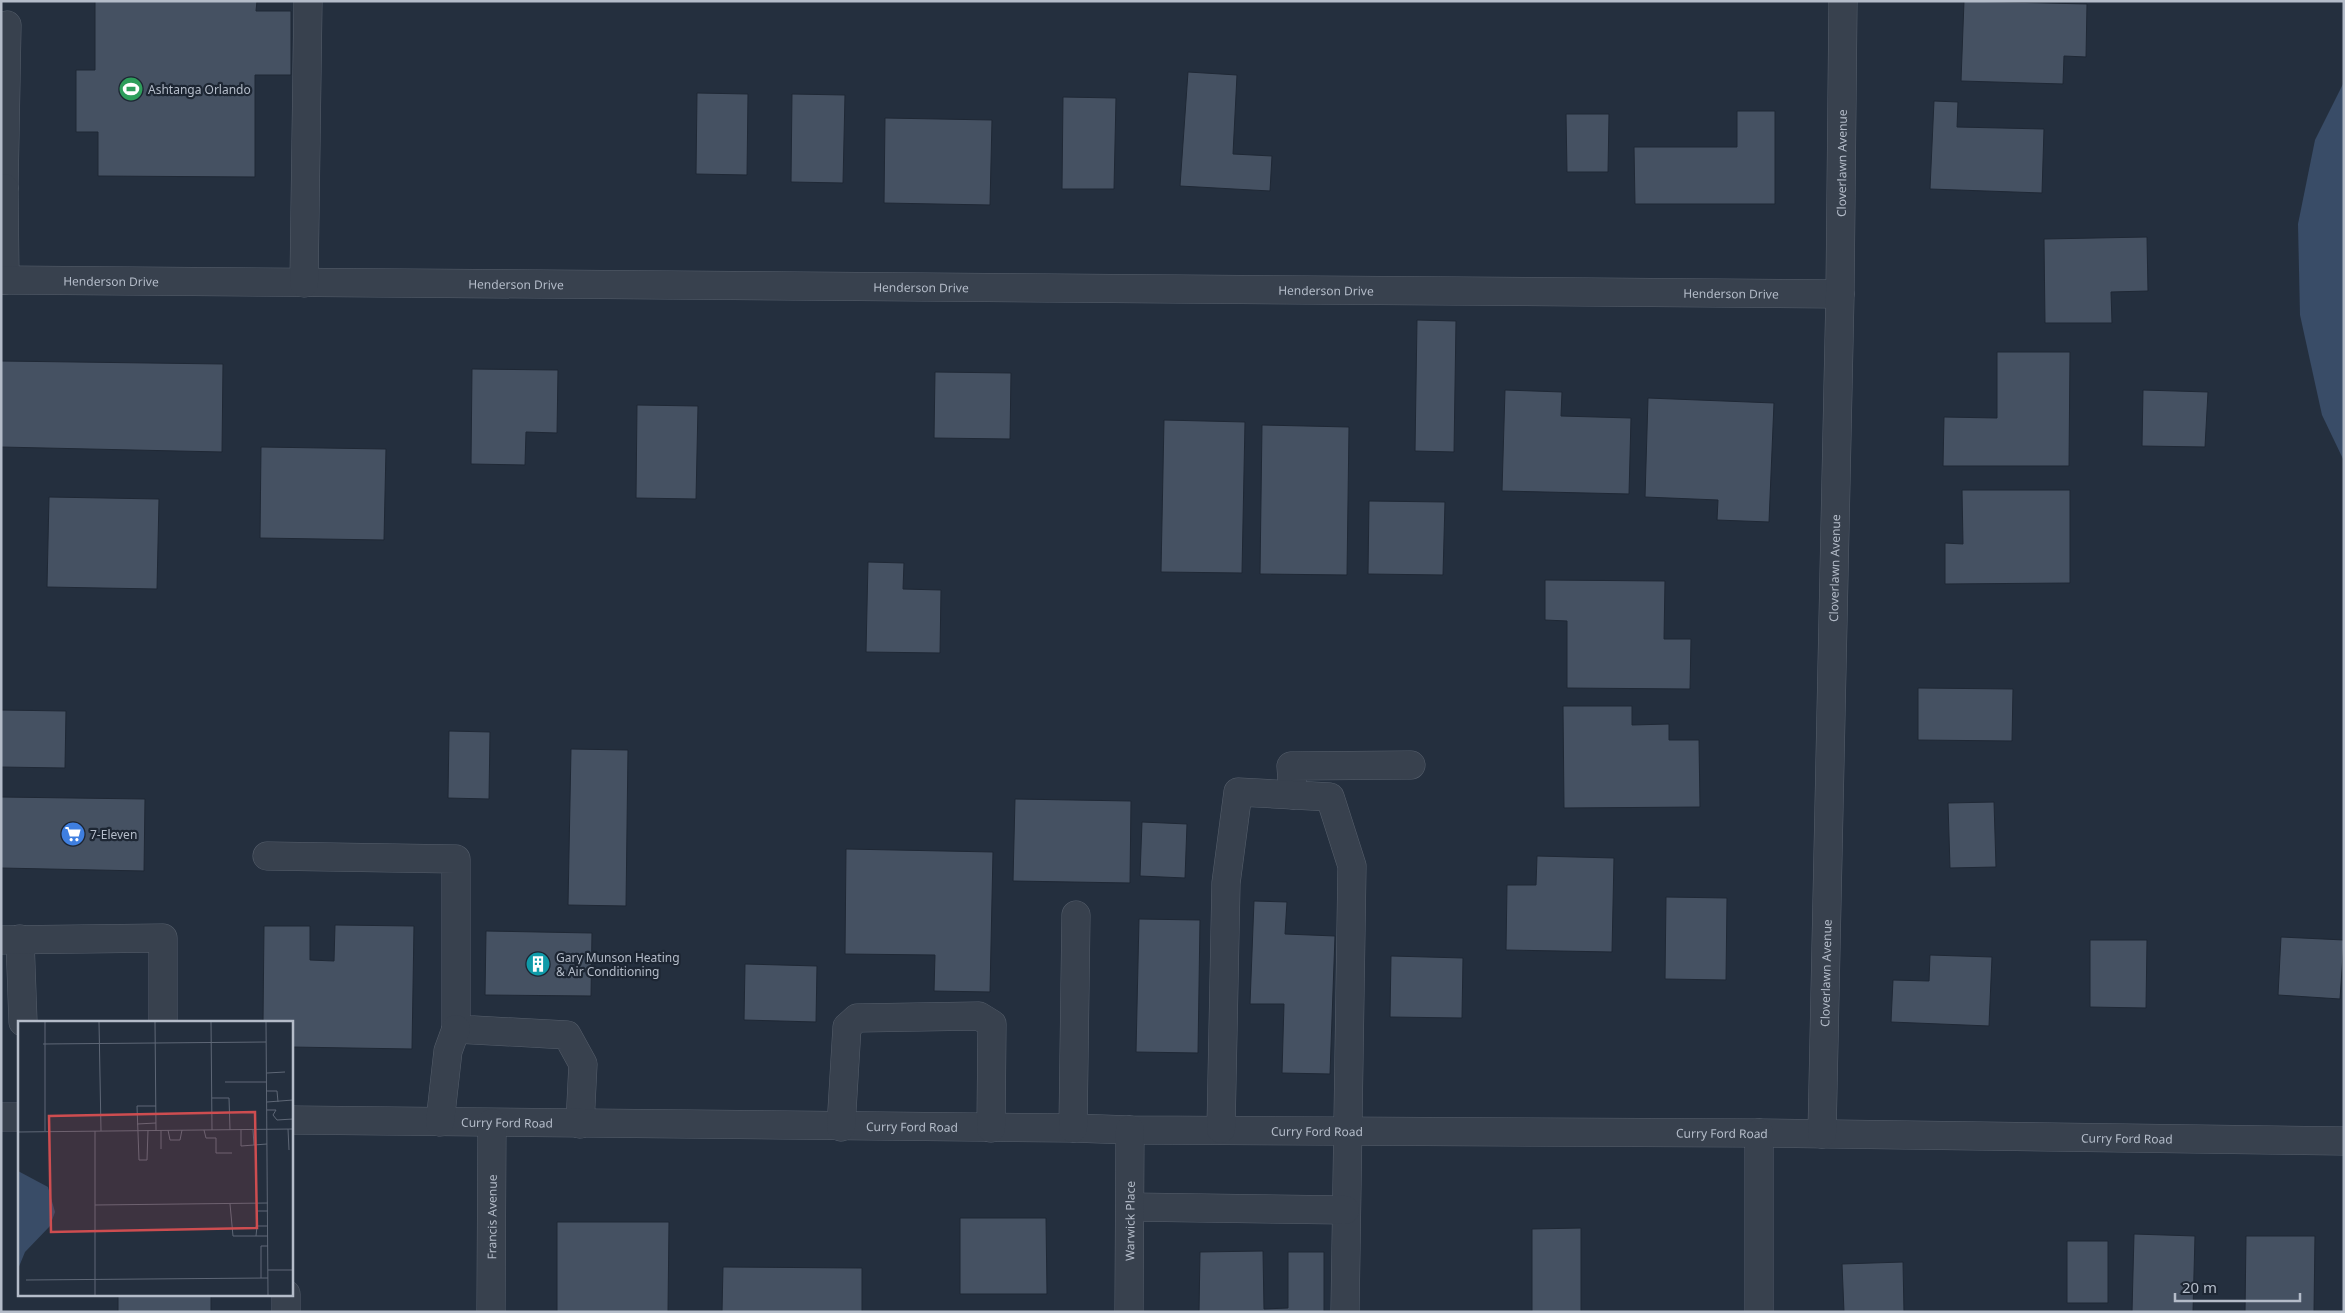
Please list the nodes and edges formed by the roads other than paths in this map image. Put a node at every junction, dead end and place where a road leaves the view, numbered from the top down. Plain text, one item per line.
1 (308, 1) edge
2 (1843, 1) edge
3 (5, 17) edge
4 (2, 188) edge
5 (3, 280) edge
6 (304, 283) junction
7 (1840, 294) junction
8 (1411, 765) dead end
9 (1293, 795) junction
10 (267, 856) dead end
11 (1076, 915) dead end
12 (11, 939) edge
13 (23, 1021) edge
14 (163, 1021) edge
15 (456, 1029) junction
16 (1, 1117) edge
17 (18, 1117) edge
18 (292, 1120) edge
19 (440, 1122) junction
20 (492, 1123) junction
21 (580, 1124) junction
22 (841, 1127) junction
23 (991, 1128) junction
24 (1073, 1128) junction
25 (1221, 1129) junction
26 (1130, 1130) junction
27 (1346, 1132) junction
28 (1759, 1133) junction
29 (1822, 1134) junction
30 (2344, 1141) edge
31 (1130, 1207) junction
32 (1345, 1210) junction
33 (286, 1296) edge
34 (286, 1312) edge
35 (490, 1312) edge
36 (1129, 1312) edge
37 (1344, 1312) edge
38 (1759, 1312) edge

1 - 6 street
2 - 7 street, Cloverlawn Avenue
3 - 4 street
4 - 5 street
5 - 6 street, Henderson Drive
6 - 7 street, Henderson Drive
7 - 29 street, Cloverlawn Avenue
8 - 9 street
9 - 25 street
9 - 27 street
10 - 15 street
11 - 24 street
12 - 13 street
12 - 14 street
15 - 19 street
15 - 21 street
16 - 17 street
18 - 19 street, Curry Ford Road
19 - 20 street, Curry Ford Road
20 - 21 street, Curry Ford Road
20 - 35 street, Francis Avenue
21 - 22 street, Curry Ford Road
22 - 23 street, Curry Ford Road
22 - 23 street
23 - 24 street, Curry Ford Road
24 - 26 street, Curry Ford Road
25 - 26 street, Curry Ford Road
25 - 27 street, Curry Ford Road
26 - 31 street, Warwick Place
27 - 28 street, Curry Ford Road
27 - 32 street
28 - 29 street, Curry Ford Road
28 - 38 street
29 - 30 street, Curry Ford Road
31 - 32 street
31 - 36 street, Warwick Place
32 - 37 street
33 - 34 street

